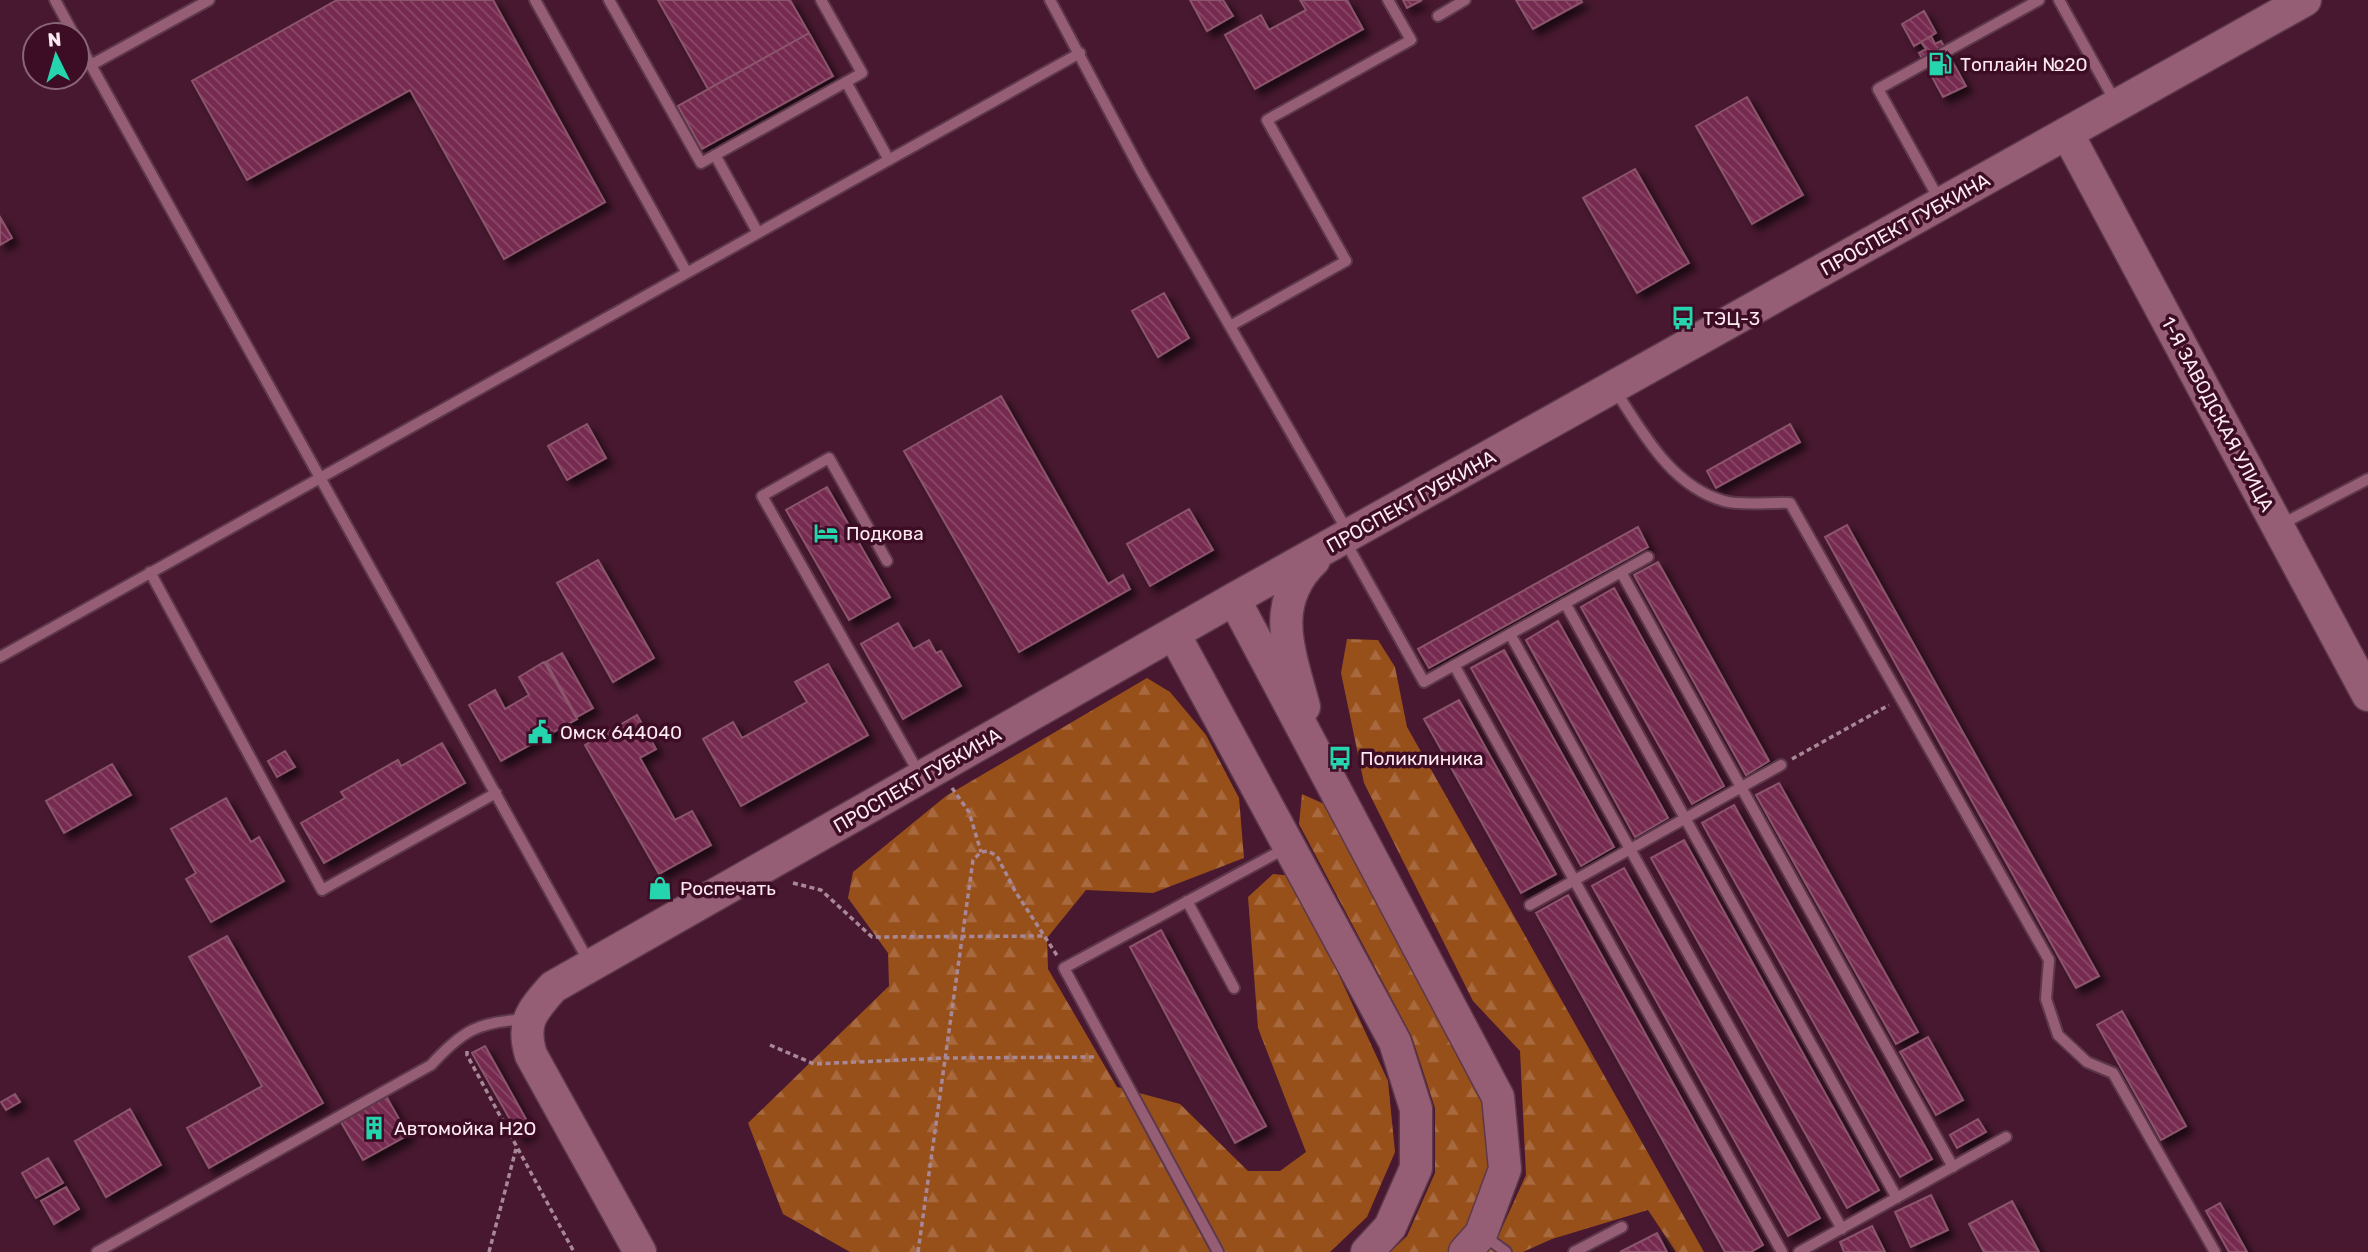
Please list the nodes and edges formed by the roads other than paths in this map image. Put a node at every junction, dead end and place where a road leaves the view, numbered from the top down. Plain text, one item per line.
1 (55, 0) edge
2 (209, 0) edge
3 (535, 0) edge
4 (610, 0) edge
5 (821, 0) edge
6 (1050, 0) edge
7 (1388, 0) edge
8 (1465, 0) edge
9 (2039, 0) edge
10 (2059, 0) edge
11 (2305, 0) edge
12 (1438, 16) dead end
13 (66, 21) edge
14 (1080, 53) junction
15 (91, 65) joint
16 (846, 82) junction
17 (2118, 105) junction
18 (2067, 133) junction
19 (715, 155) junction
20 (890, 160) junction
21 (1941, 204) junction
22 (758, 233) junction
23 (687, 273) junction
24 (1230, 326) junction
25 (1614, 387) junction
26 (321, 477) junction
27 (2368, 479) edge
28 (2278, 527) junction
29 (1341, 540) junction
30 (1647, 557) dead end
31 (887, 561) dead end
32 (150, 572) junction
33 (1621, 572) junction
34 (1234, 599) junction
35 (1565, 603) junction
36 (1174, 634) junction
37 (1510, 634) junction
38 (0, 657) edge
39 (1454, 664) junction
40 (2368, 695) edge
41 (1317, 756) junction
42 (1781, 765) road end
43 (930, 773) junction
44 (1741, 788) junction
45 (496, 793) junction
46 (1685, 818) junction
47 (1289, 847) junction
48 (1630, 849) junction
49 (1574, 880) junction
50 (1187, 901) junction
51 (1530, 905) dead end
52 (591, 965) junction
53 (1234, 988) dead end
54 (528, 1018) junction
55 (2006, 1137) dead end
56 (1952, 1167) junction
57 (1897, 1198) junction
58 (1622, 1227) dead end
59 (1842, 1228) junction
60 (1473, 1243) edge
61 (97, 1252) edge
62 (640, 1252) edge
63 (1218, 1252) edge
64 (1367, 1252) edge
65 (1506, 1252) edge
66 (1574, 1252) edge
67 (1782, 1252) edge
68 (1799, 1252) edge
69 (2215, 1252) edge

1 - 13 lane
2 - 15 lane
3 - 23 lane
4 - 19 lane
5 - 16 lane
6 - 14 lane
7 - 24 lane
8 - 12 lane
9 - 21 lane
10 - 17 lane
11 - 17 main road, ПРОСПЕКТ ГУБКИНА
14 - 20 lane
14 - 24 lane
15 - 26 lane
16 - 19 lane
16 - 20 lane
17 - 18 main road, ПРОСПЕКТ ГУБКИНА
18 - 21 main road, ПРОСПЕКТ ГУБКИНА
18 - 28 main road, 1-Я ЗАВОДСКАЯ УЛИЦА
19 - 22 lane
20 - 22 lane
21 - 25 main road, ПРОСПЕКТ ГУБКИНА
22 - 23 lane
23 - 26 lane
24 - 29 lane
25 - 29 main road, ПРОСПЕКТ ГУБКИНА
25 - 69 lane
26 - 32 lane
26 - 45 lane
27 - 28 lane
28 - 40 main road, 1-Я ЗАВОДСКАЯ УЛИЦА
29 - 34 main road, ПРОСПЕКТ ГУБКИНА
29 - 39 lane
29 - 41 main road
30 - 33 lane
31 - 43 lane
32 - 38 lane
32 - 45 lane
33 - 35 lane
33 - 44 lane
34 - 36 main road, ПРОСПЕКТ ГУБКИНА
34 - 41 main road
35 - 37 lane
35 - 46 lane
36 - 43 main road, ПРОСПЕКТ ГУБКИНА
36 - 47 main road
37 - 39 lane
37 - 48 lane
39 - 49 lane
41 - 60 main road
42 - 44 lane
43 - 52 main road, ПРОСПЕКТ ГУБКИНА
44 - 46 lane
44 - 56 lane
45 - 52 lane
46 - 48 lane
46 - 57 lane
47 - 50 lane
47 - 64 main road
48 - 49 lane
48 - 59 lane
49 - 51 lane
49 - 67 lane
50 - 53 lane
50 - 63 lane
52 - 54 main road, ПРОСПЕКТ ГУБКИНА
54 - 61 lane
54 - 62 main road
55 - 56 lane
56 - 57 lane
57 - 59 lane
58 - 66 lane
59 - 68 lane
60 - 65 lane

